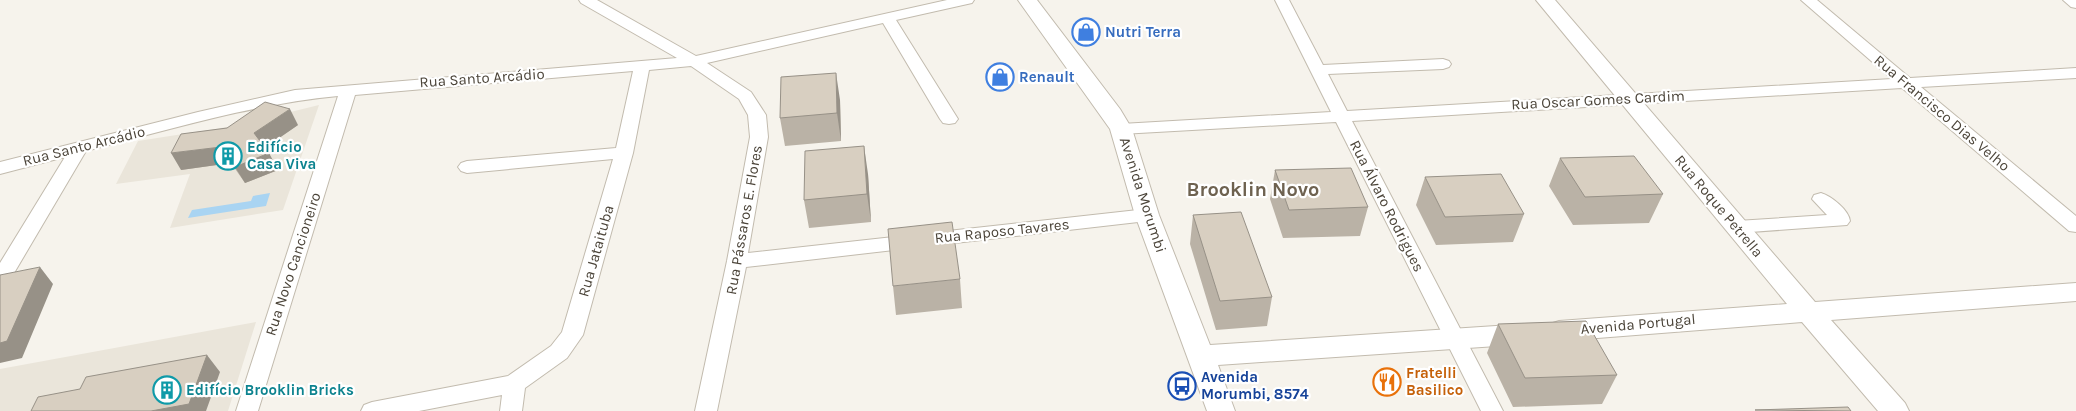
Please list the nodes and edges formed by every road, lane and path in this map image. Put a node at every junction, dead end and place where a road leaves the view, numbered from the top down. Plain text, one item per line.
1 (586, 0) edge
2 (967, 0) edge
3 (1027, 0) edge
4 (1282, 0) edge
5 (1545, 0) edge
6 (1808, 0) edge
7 (2070, 0) edge
8 (2076, 4) edge
9 (888, 19) junction
10 (694, 61) junction
11 (1443, 64) dead end
12 (642, 66) junction
13 (1318, 70) junction
14 (2076, 72) edge
15 (1906, 82) junction
16 (349, 89) junction
17 (1628, 98) junction
18 (1341, 116) junction
19 (949, 119) dead end
20 (1121, 129) junction
21 (79, 148) junction
22 (624, 153) junction
23 (467, 167) dead end
24 (0, 168) edge
25 (1821, 199) dead end
26 (1147, 215) junction
27 (2076, 226) edge
28 (1738, 227) junction
29 (8, 253) edge
30 (737, 261) junction
31 (0, 280) edge
32 (2076, 292) edge
33 (1807, 311) junction
34 (1455, 339) junction
35 (1200, 356) junction
36 (514, 384) junction
37 (247, 411) edge
38 (372, 411) edge
39 (511, 411) edge
40 (706, 411) edge
41 (1221, 411) edge
42 (1492, 411) edge
43 (1895, 411) edge

1 - 10 street, Rua Pássaros E. Flores
2 - 9 street, Rua Santo Arcádio
3 - 20 street, Avenida Morumbi
4 - 13 street, Rua Álvaro Rodrigues
5 - 17 street, Rua Roque Petrella
6 - 15 street, Rua Francisco Dias Velho
7 - 8 street
9 - 10 street, Rua Santo Arcádio
9 - 19 street
10 - 12 street, Rua Santo Arcádio
10 - 30 street, Rua Pássaros E. Flores
11 - 13 street
12 - 16 street, Rua Santo Arcádio
12 - 22 street, Rua Jataituba
13 - 18 street, Rua Álvaro Rodrigues
14 - 15 street, Rua Oscar Gomes Cardim
15 - 17 street, Rua Oscar Gomes Cardim
15 - 27 street, Rua Francisco Dias Velho
16 - 21 street, Rua Santo Arcádio
16 - 37 street, Rua Novo Cancioneiro
17 - 18 street, Rua Oscar Gomes Cardim
17 - 28 street, Rua Roque Petrella
18 - 20 street, Rua Oscar Gomes Cardim
18 - 34 street, Rua Álvaro Rodrigues
20 - 26 street, Avenida Morumbi
21 - 24 street, Rua Santo Arcádio
21 - 29 street
22 - 23 street
22 - 36 street, Rua Jataituba
25 - 28 street
26 - 30 street, Rua Raposo Tavares
26 - 35 street, Avenida Morumbi
28 - 33 street, Rua Roque Petrella
29 - 31 street
30 - 40 street, Rua Pássaros E. Flores
32 - 33 street, Avenida Portugal
33 - 34 street, Avenida Portugal
33 - 43 street, Rua Roque Petrella
34 - 35 street, Avenida Portugal
34 - 42 street, Rua Álvaro Rodrigues
35 - 41 street, Avenida Morumbi
36 - 38 street
36 - 39 street

